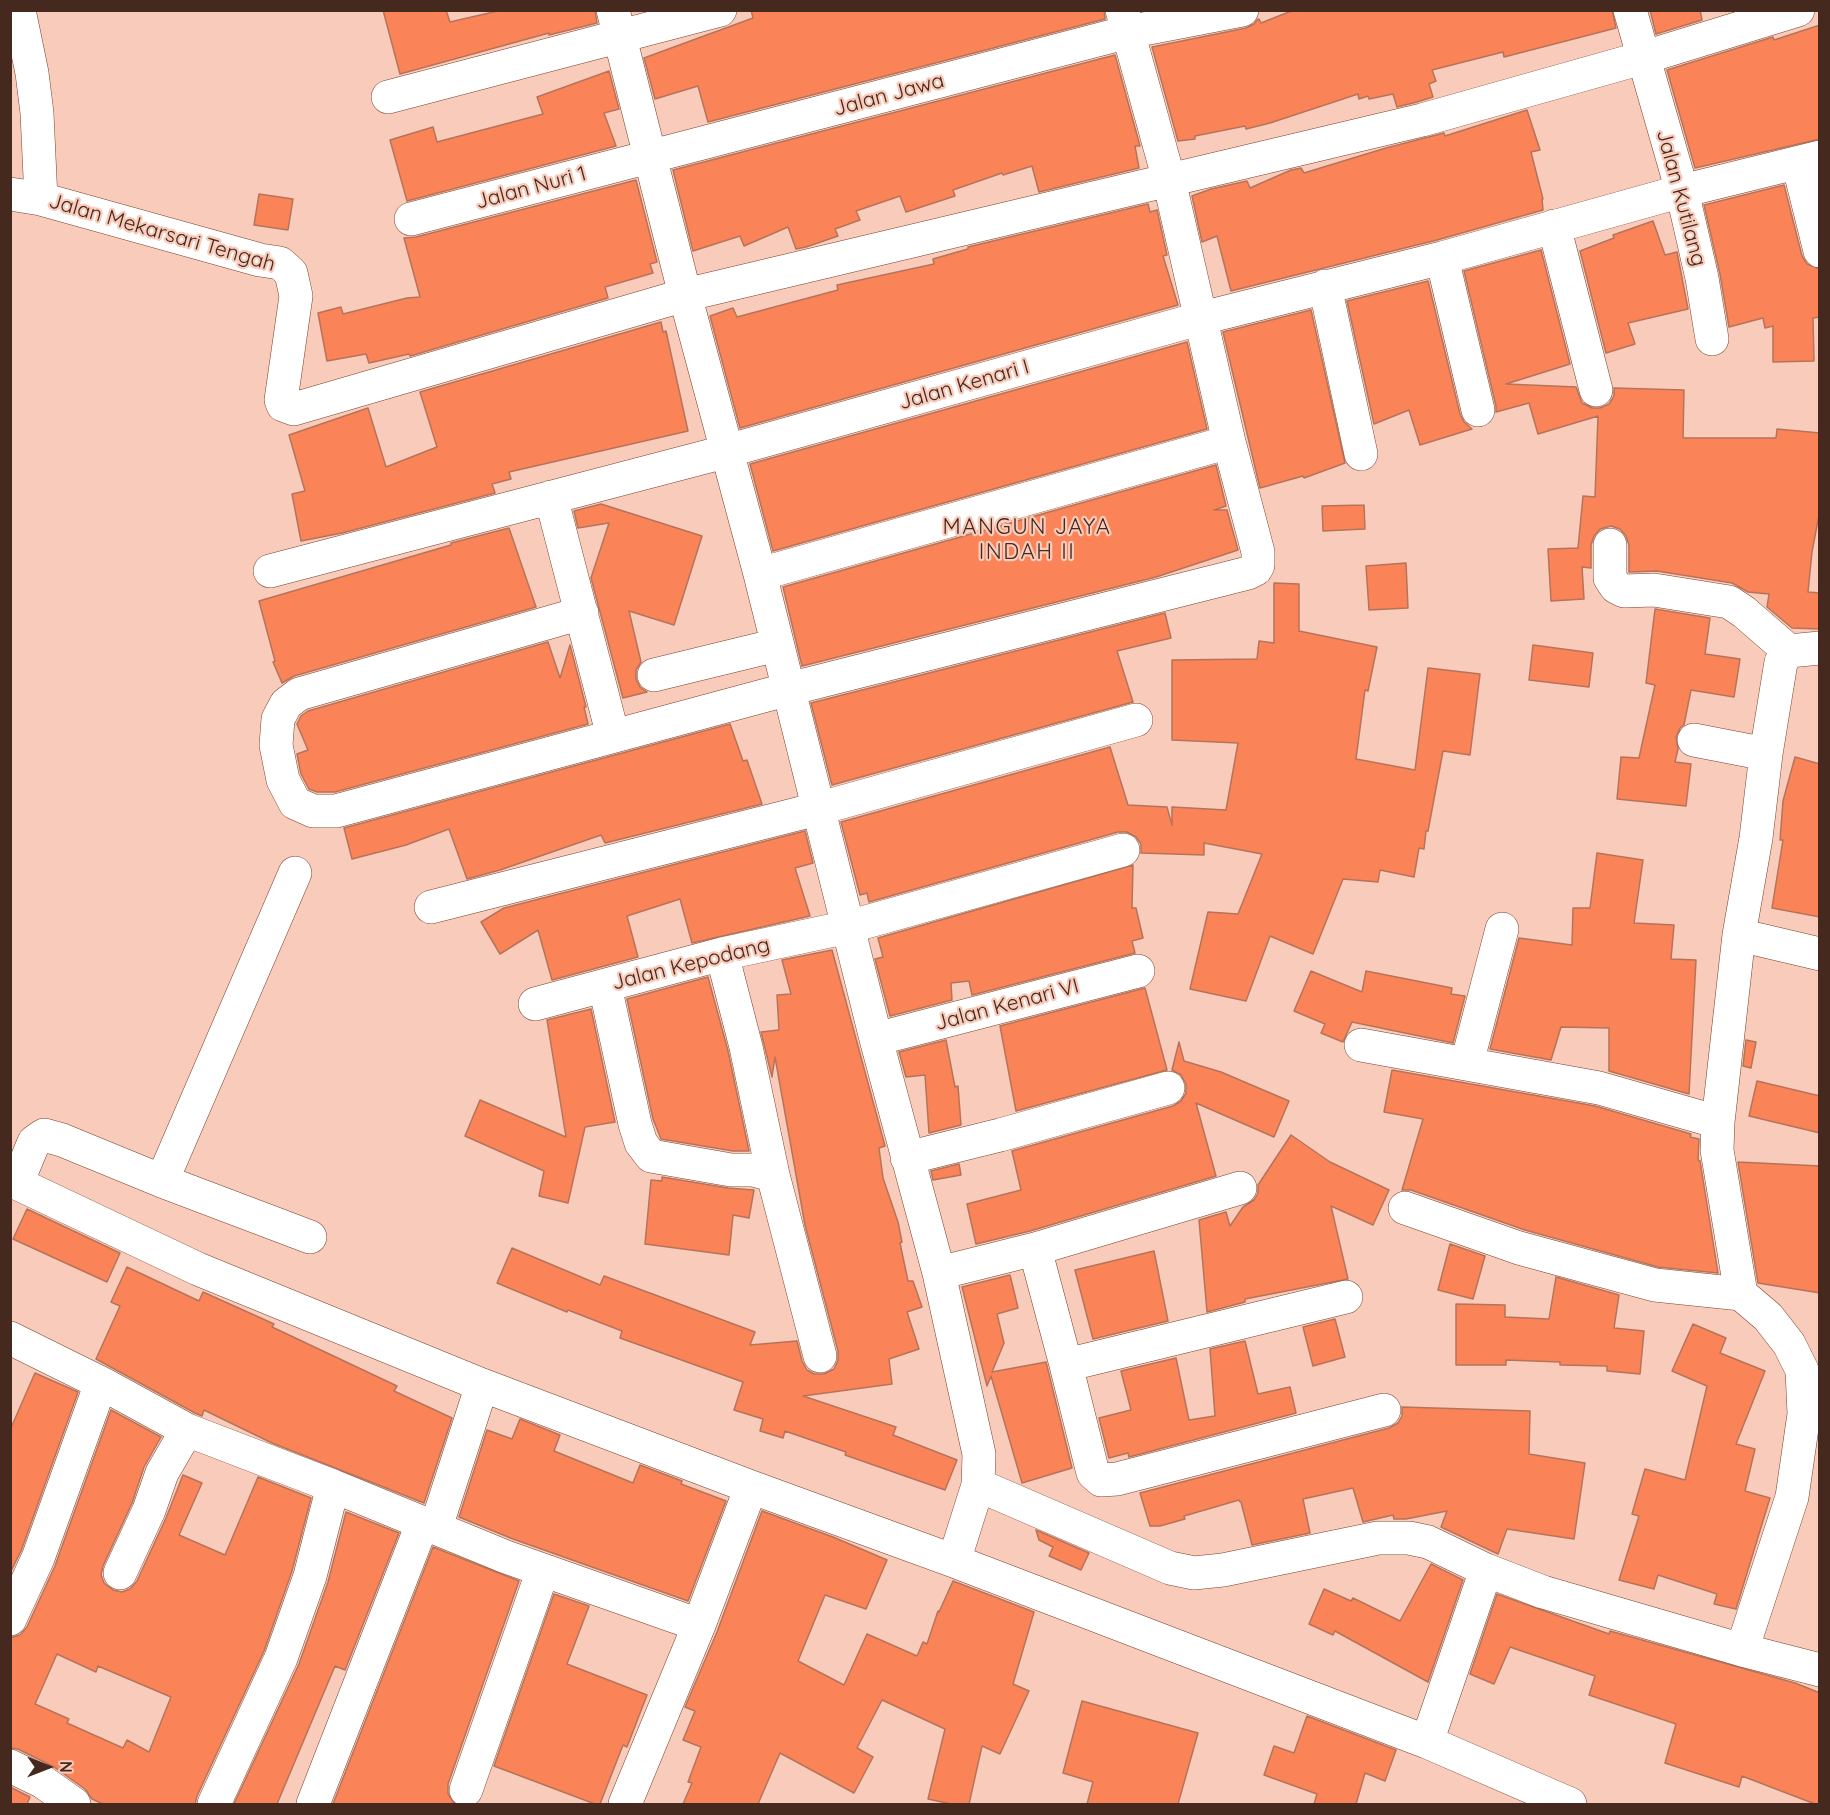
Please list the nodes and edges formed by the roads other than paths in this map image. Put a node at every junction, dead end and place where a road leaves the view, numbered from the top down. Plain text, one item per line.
1 (19, 10) edge
2 (720, 10) edge
3 (1242, 10) edge
4 (1630, 10) edge
5 (1798, 10) edge
6 (1125, 21) edge
7 (617, 24) edge
8 (1642, 58) junction
9 (388, 97) dead end
10 (651, 157) junction
11 (1809, 160) edge
12 (1169, 180) junction
13 (1682, 191) junction
14 (26, 197) edge
15 (411, 219) dead end
16 (1554, 226) junction
17 (1820, 251) edge
18 (1442, 258) junction
19 (1325, 286) junction
20 (685, 295) junction
21 (1202, 318) junction
22 (1712, 339) dead end
23 (1596, 390) dead end
24 (1478, 410) dead end
25 (1229, 442) junction
26 (727, 451) junction
27 (1361, 454) dead end
28 (551, 497) junction
29 (1610, 545) dead end
30 (270, 571) dead end
31 (760, 574) junction
32 (582, 613) junction
33 (777, 645) junction
34 (1804, 649) edge
35 (654, 675) dead end
36 (789, 689) junction
37 (1136, 720) dead end
38 (613, 736) junction
39 (1694, 740) dead end
40 (1766, 754) junction
41 (817, 809) junction
42 (1123, 850) dead end
43 (295, 873) dead end
44 (431, 907) dead end
45 (848, 927) junction
46 (1502, 929) dead end
47 (1739, 935) junction
48 (722, 954) junction
49 (1820, 954) edge
50 (1138, 971) dead end
51 (605, 986) junction
52 (535, 1004) dead end
53 (876, 1039) junction
54 (1361, 1045) dead end
55 (1467, 1063) junction
56 (1168, 1088) dead end
57 (1719, 1122) junction
58 (907, 1158) junction
59 (773, 1175) junction
60 (14, 1181) edge
61 (162, 1181) junction
62 (1240, 1188) dead end
63 (1405, 1208) dead end
64 (310, 1237) dead end
65 (1035, 1249) junction
66 (939, 1273) junction
67 (1741, 1294) junction
68 (1346, 1297) dead end
69 (10, 1338) edge
70 (820, 1356) dead end
71 (1066, 1365) junction
72 (101, 1383) junction
73 (482, 1385) junction
74 (1384, 1410) dead end
75 (187, 1430) junction
76 (978, 1485) junction
77 (333, 1486) junction
78 (751, 1487) junction
79 (429, 1525) junction
80 (954, 1561) junction
81 (543, 1570) junction
82 (1486, 1570) junction
83 (120, 1573) dead end
84 (10, 1619) edge
85 (699, 1625) junction
86 (1742, 1650) junction
87 (1820, 1670) edge
88 (1427, 1742) junction
89 (10, 1766) edge
90 (466, 1790) dead end
91 (74, 1804) edge
92 (214, 1804) edge
93 (313, 1804) edge
94 (625, 1804) edge
95 (1568, 1804) edge

1 - 14 street
2 - 7 street
3 - 6 street, Jalan Jawa
4 - 8 street, Jalan Kutilang
5 - 8 street
6 - 10 street, Jalan Jawa
6 - 12 street
7 - 9 street
7 - 10 street
8 - 12 street
8 - 13 street, Jalan Kutilang
10 - 15 street, Jalan Nuri 1
10 - 20 street
11 - 13 street, Jalan Kenari I
11 - 17 street
12 - 20 street
12 - 21 street
13 - 16 street, Jalan Kenari I
13 - 22 street, Jalan Kutilang
14 - 20 street, Jalan Mekarsari Tengah
16 - 18 street, Jalan Kenari I
16 - 23 street
18 - 19 street, Jalan Kenari I
18 - 24 street
19 - 21 street, Jalan Kenari I
19 - 27 street
20 - 26 street
21 - 25 street
21 - 26 street, Jalan Kenari I
25 - 31 street
25 - 36 street
26 - 28 street, Jalan Kenari I
26 - 31 street
28 - 30 street, Jalan Kenari I
28 - 32 street
29 - 34 street
31 - 33 street
32 - 38 street
32 - 38 street
33 - 35 street
33 - 36 street
34 - 40 street
36 - 38 street
36 - 41 street
37 - 41 street
39 - 40 street
40 - 47 street
41 - 44 street
41 - 45 street
42 - 45 street, Jalan Kepodang
43 - 61 street
45 - 48 street, Jalan Kepodang
45 - 53 street
46 - 55 street
47 - 49 street
47 - 57 street
48 - 51 street, Jalan Kepodang
48 - 59 street
50 - 53 street, Jalan Kenari VI
51 - 52 street, Jalan Kepodang
51 - 59 street
53 - 58 street
54 - 55 street
55 - 57 street
56 - 58 street
57 - 67 street
58 - 66 street
59 - 70 street
60 - 61 street
60 - 73 street
61 - 64 street
62 - 65 street
63 - 67 street
65 - 66 street
65 - 71 street
66 - 76 street
67 - 86 street
68 - 71 street
69 - 72 street
71 - 74 street
72 - 75 street
72 - 84 street
73 - 78 street
73 - 79 street
75 - 77 street
75 - 83 street
76 - 80 street
76 - 82 street
77 - 79 street
77 - 92 street
78 - 80 street
78 - 85 street
79 - 81 street
79 - 93 street
80 - 88 street
81 - 85 street
81 - 90 street
82 - 86 street
82 - 88 street
85 - 94 street
86 - 87 street
88 - 95 street
89 - 91 street

